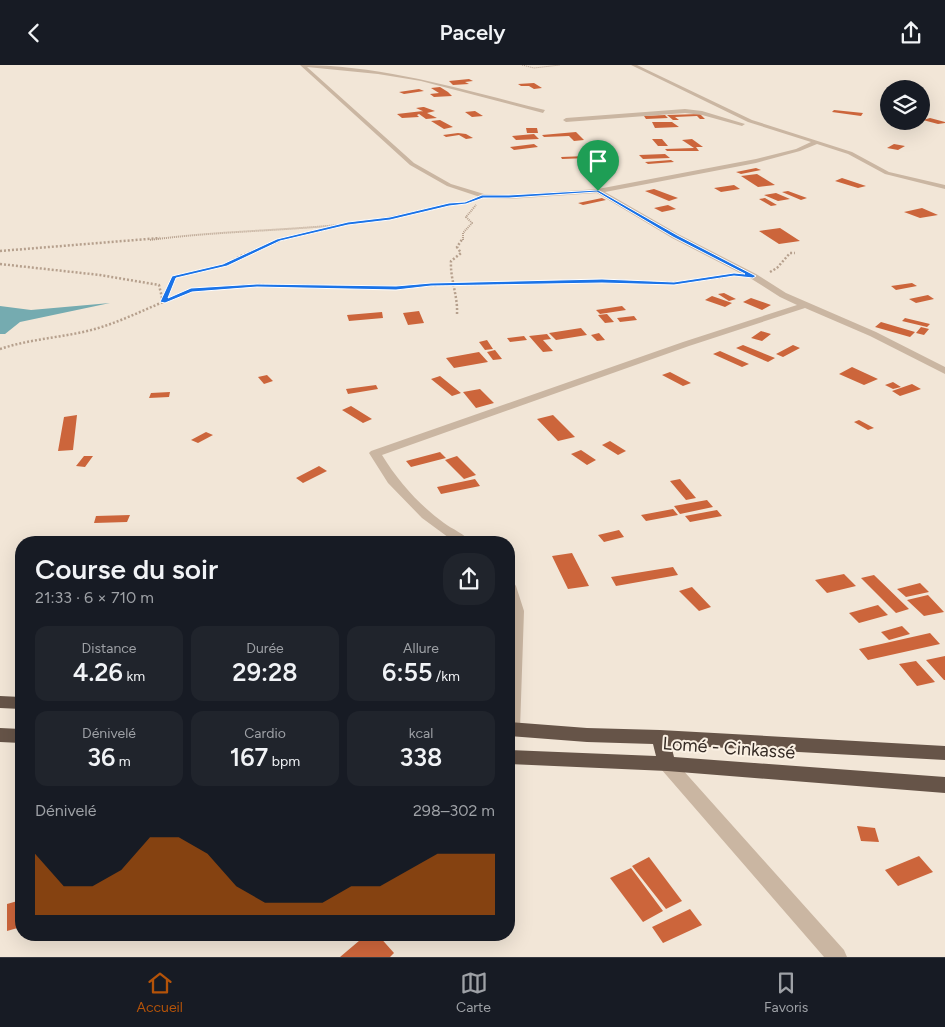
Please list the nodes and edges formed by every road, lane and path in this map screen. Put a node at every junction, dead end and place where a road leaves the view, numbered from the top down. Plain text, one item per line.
1 (303, 65) edge
2 (522, 65) edge
3 (560, 65) edge
4 (633, 65) edge
5 (543, 111) dead end
6 (566, 120) dead end
7 (801, 137) junction
8 (815, 143) junction
9 (945, 187) edge
10 (598, 191) junction
11 (482, 196) junction
12 (348, 224) junction
13 (0, 251) edge
14 (795, 253) dead end
15 (0, 264) edge
16 (753, 276) junction
17 (454, 285) junction
18 (163, 302) junction
19 (805, 305) junction
20 (457, 314) dead end
21 (0, 349) edge
22 (945, 371) edge
23 (454, 536) edge
24 (515, 602) edge
25 (515, 662) edge
26 (0, 702) edge
27 (15, 703) edge
28 (515, 729) edge
29 (0, 735) edge
30 (15, 736) edge
31 (660, 737) junction
32 (945, 753) edge
33 (515, 757) edge
34 (667, 764) junction
35 (945, 785) edge
36 (837, 957) edge

1 - 5 street
1 - 11 street
2 - 3 path
4 - 7 street
6 - 7 street
7 - 8 street
8 - 9 street
8 - 10 street
10 - 11 street
10 - 16 street
11 - 12 path
11 - 17 path
12 - 13 path
12 - 18 path
14 - 16 path
15 - 18 path
16 - 17 path
16 - 19 street
17 - 18 path
17 - 20 path
18 - 21 path
19 - 22 street
19 - 23 street
24 - 25 street
26 - 27 highway
28 - 31 highway, Lomé - Cinkassé
29 - 30 highway
31 - 32 highway, Lomé - Cinkassé
31 - 34 highway
33 - 34 highway, Lomé - Cinkassé
34 - 35 highway, Lomé - Cinkassé
34 - 36 street

